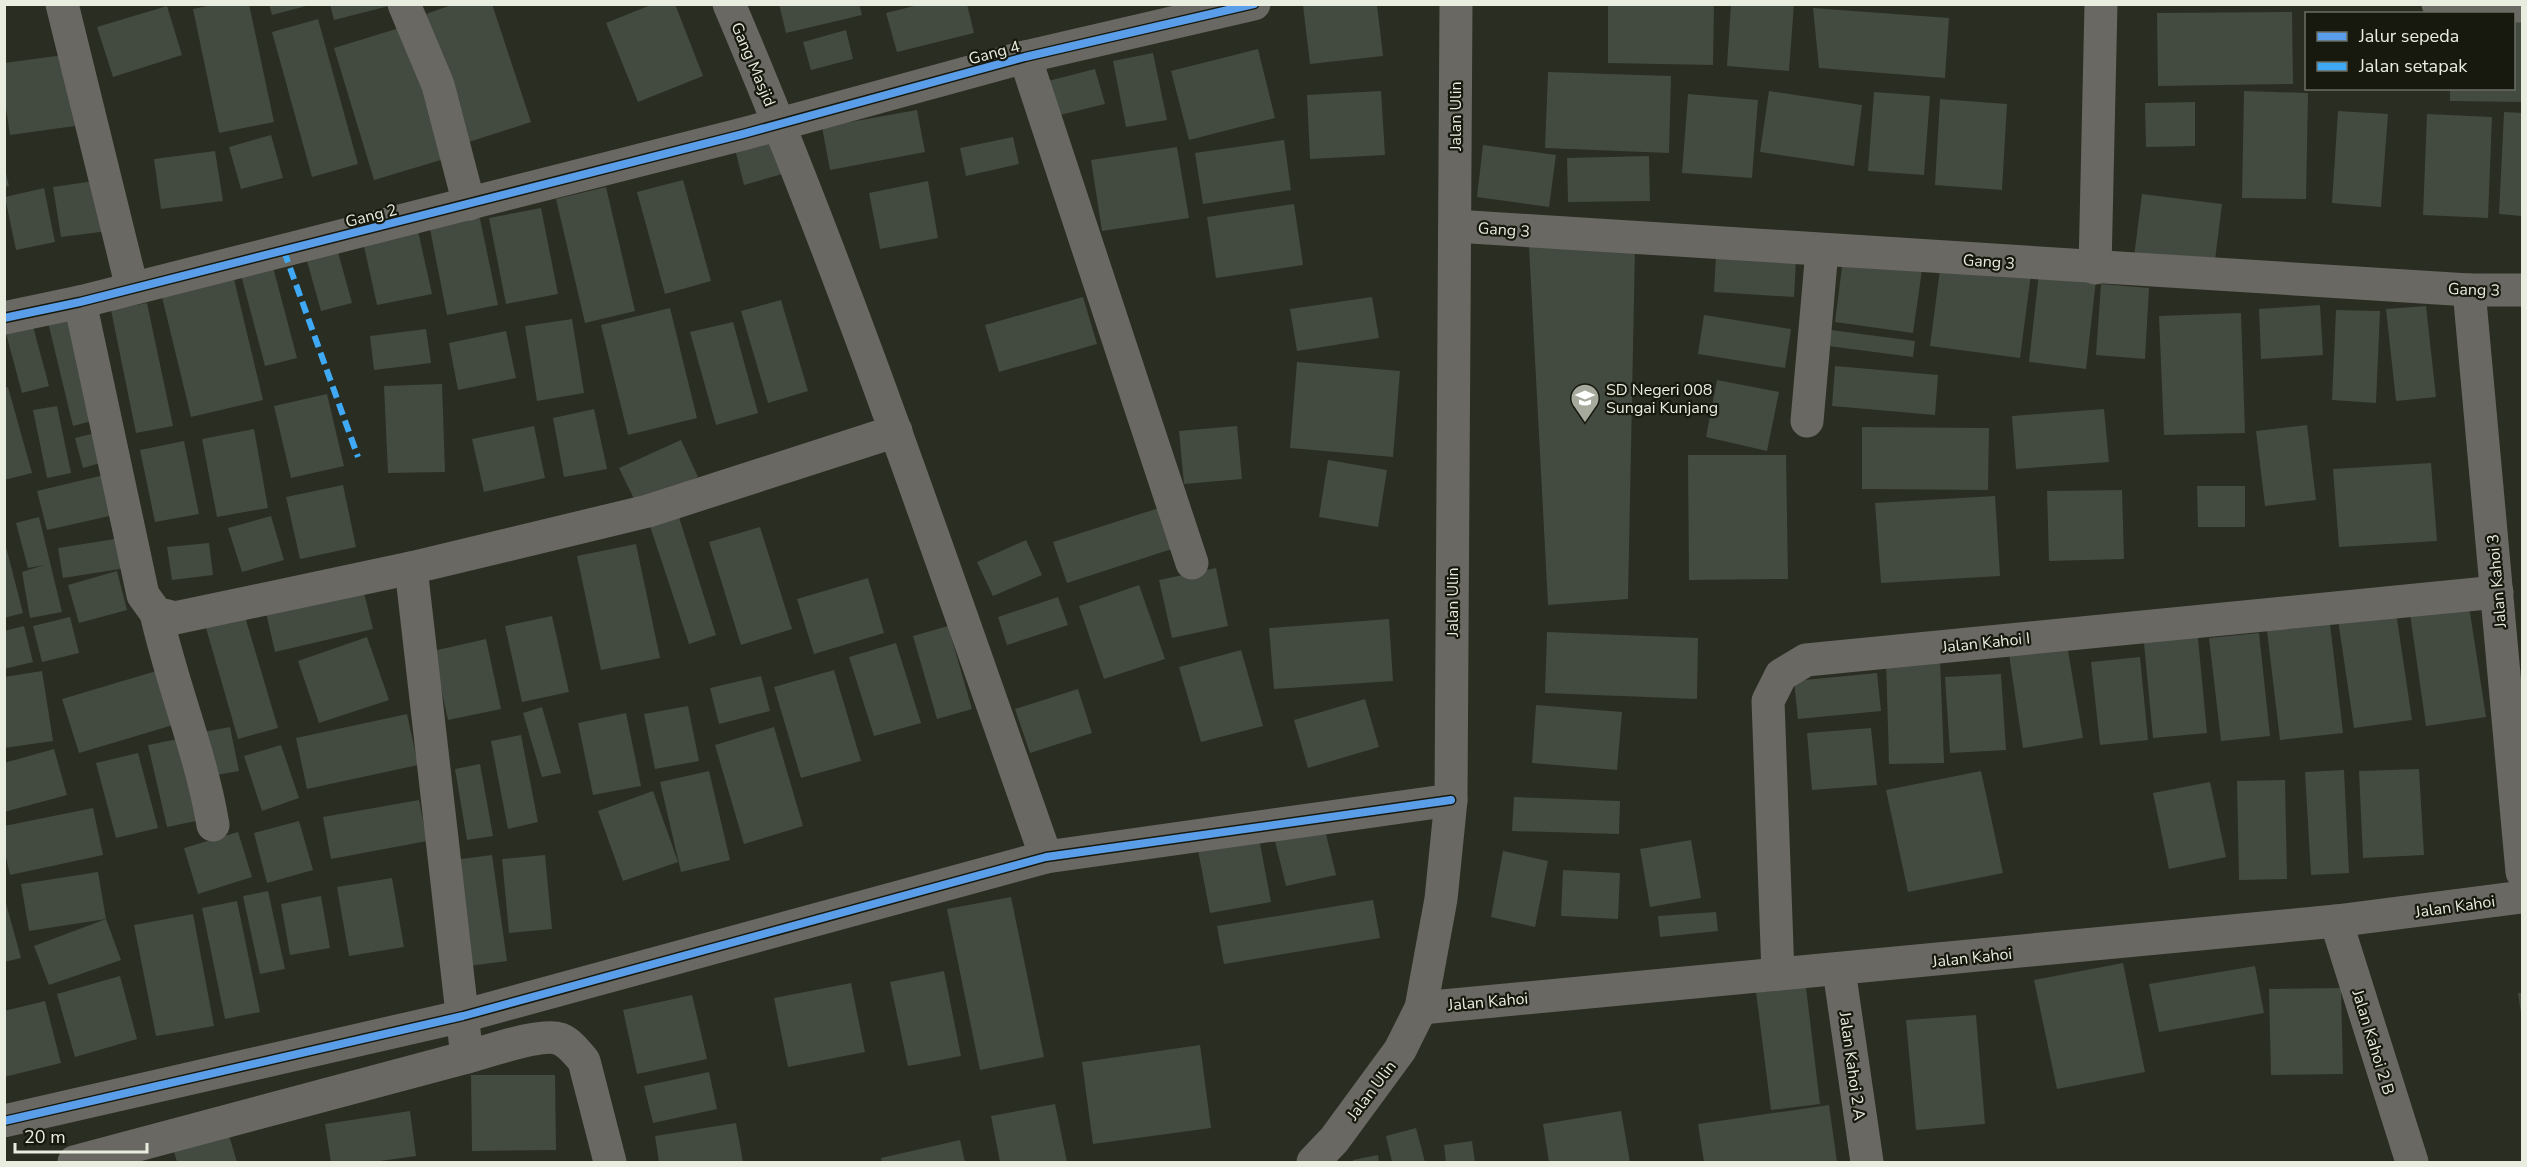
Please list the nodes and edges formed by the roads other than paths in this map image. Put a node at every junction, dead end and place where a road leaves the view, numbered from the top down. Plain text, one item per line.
1 (62, 4) edge
2 (404, 4) edge
3 (729, 4) edge
4 (1254, 4) edge
5 (1456, 4) edge
6 (2101, 4) edge
7 (2438, 4) edge
8 (2523, 6) edge
9 (1025, 57) junction
10 (780, 123) junction
11 (743, 134) joint
12 (469, 204) junction
13 (1455, 226) junction
14 (1822, 250) junction
15 (2095, 268) junction
16 (132, 288) junction
17 (2469, 290) junction
18 (2523, 290) edge
19 (80, 303) junction
20 (4, 318) edge
21 (1808, 421) dead end
22 (896, 431) junction
23 (1192, 563) dead end
24 (411, 568) junction
25 (2497, 592) junction
26 (156, 613) junction
27 (1451, 800) junction
28 (213, 825) dead end
29 (1046, 857) junction
30 (2523, 872) edge
31 (2523, 897) edge
32 (2336, 921) junction
33 (1839, 969) junction
34 (1778, 974) junction
35 (1421, 1008) junction
36 (463, 1016) junction
37 (466, 1057) junction
38 (4, 1121) edge
39 (74, 1162) edge
40 (610, 1162) edge
41 (1312, 1162) edge
42 (1867, 1162) edge
43 (2412, 1162) edge

1 - 16 street
2 - 12 street
3 - 10 street, Gang Masjid
4 - 9 street, Gang 4
5 - 13 street, Jalan Ulin
6 - 15 street
7 - 8 street
9 - 10 street, Gang 4
9 - 23 street
10 - 11 street, Gang 4
10 - 22 street, Gang Masjid
11 - 12 street, Gang 2
12 - 16 street, Gang 2
13 - 14 street, Gang 3
13 - 27 street, Jalan Ulin
14 - 15 street, Gang 3
14 - 21 street
15 - 17 street, Gang 3
16 - 19 street, Gang 2
17 - 18 street, Gang 3
17 - 25 street, Jalan Kahoi 3
19 - 20 street, Gang 2
19 - 26 street
22 - 24 street
22 - 29 street, Gang Masjid
24 - 26 street
24 - 36 street
25 - 30 street, Jalan Kahoi 3
25 - 34 street, Jalan Kahoi I
26 - 28 street
27 - 29 street
27 - 35 street, Jalan Ulin
29 - 36 street
31 - 32 street, Jalan Kahoi
32 - 33 street, Jalan Kahoi
32 - 43 street, Jalan Kahoi 2 B
33 - 34 street, Jalan Kahoi
33 - 42 street, Jalan Kahoi 2 A
34 - 35 street, Jalan Kahoi
35 - 41 street, Jalan Ulin
36 - 37 street
36 - 38 street
37 - 39 street
37 - 40 street

